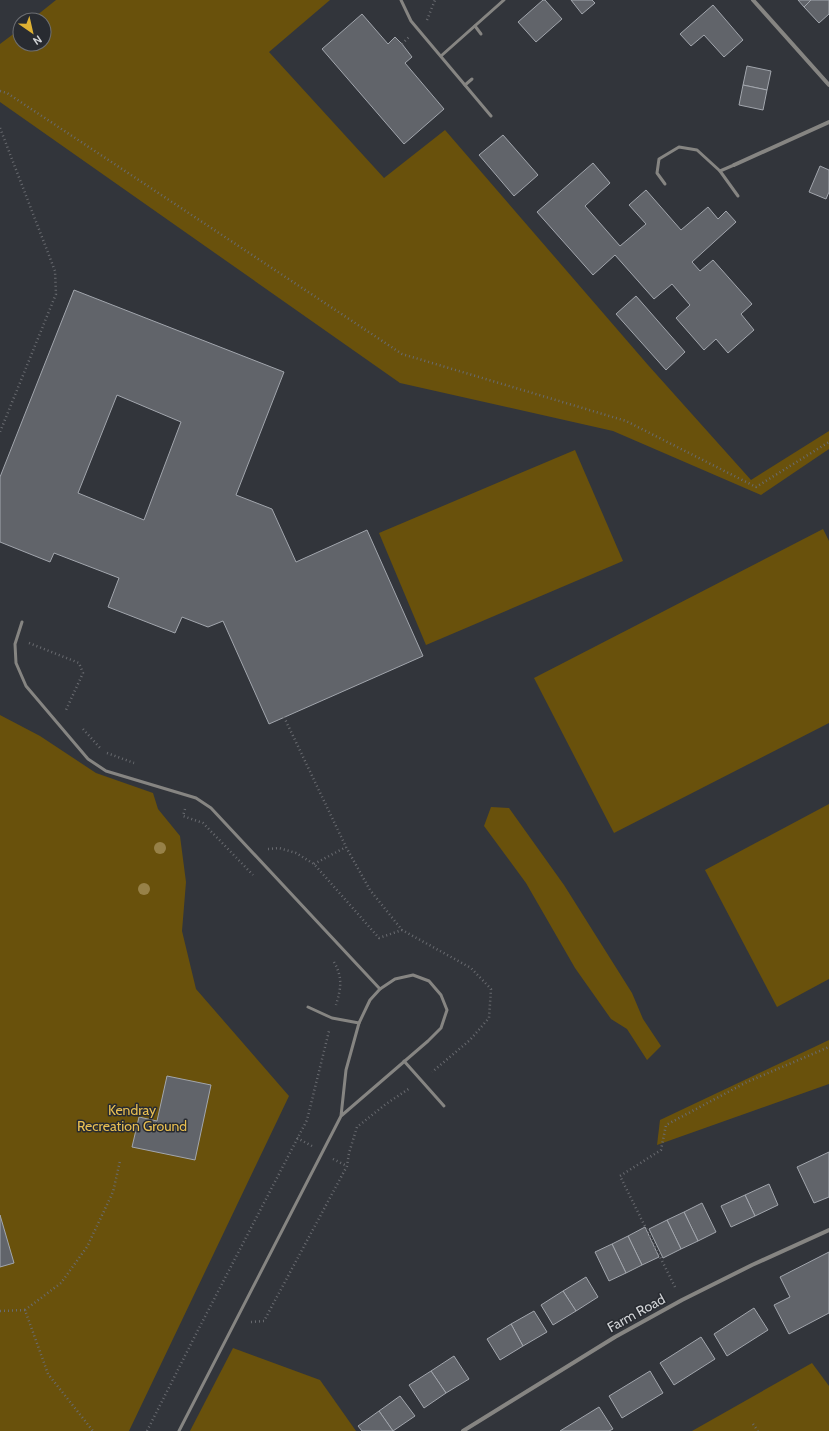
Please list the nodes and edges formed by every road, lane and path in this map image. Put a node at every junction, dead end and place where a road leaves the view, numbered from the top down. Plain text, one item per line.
1 (401, 0) edge
2 (504, 0) edge
3 (753, 0) edge
4 (475, 26) junction
5 (481, 34) dead end
6 (441, 56) junction
7 (472, 79) dead end
8 (465, 85) junction
9 (829, 85) edge
10 (0, 91) edge
11 (491, 116) dead end
12 (829, 122) edge
13 (0, 128) edge
14 (734, 165) joint
15 (720, 171) junction
16 (665, 184) dead end
17 (738, 196) dead end
18 (0, 432) edge
19 (829, 442) edge
20 (22, 622) dead end
21 (17, 638) junction
22 (71, 716) dead end
23 (81, 727) dead end
24 (138, 765) dead end
25 (190, 796) junction
26 (346, 847) dead end
27 (257, 857) junction
28 (314, 864) junction
29 (246, 868) junction
30 (257, 880) dead end
31 (402, 930) dead end
32 (334, 961) dead end
33 (380, 989) junction
34 (308, 1007) dead end
35 (332, 1018) junction
36 (359, 1023) junction
37 (829, 1047) edge
38 (404, 1061) junction
39 (444, 1106) dead end
40 (340, 1116) junction
41 (120, 1161) dead end
42 (829, 1230) edge
43 (682, 1300) junction
44 (25, 1310) junction
45 (0, 1311) edge
46 (753, 1424) dead end
47 (94, 1431) edge
48 (147, 1431) edge
49 (179, 1431) edge
50 (463, 1431) edge
51 (758, 1431) edge

1 - 6 lane
2 - 4 lane
3 - 9 street
4 - 5 lane
4 - 6 lane
6 - 8 lane
7 - 8 lane
8 - 11 lane
10 - 19 path
12 - 14 street
13 - 18 path
14 - 15 lane
15 - 16 lane
15 - 17 lane
20 - 21 lane
21 - 22 path
21 - 25 lane
23 - 24 path
25 - 27 lane
25 - 29 path
26 - 28 path
27 - 28 path
27 - 29 path
27 - 33 lane
28 - 31 path
29 - 30 path
32 - 35 path
33 - 36 lane
33 - 38 lane
34 - 35 lane
35 - 36 lane
35 - 48 path
36 - 40 lane
37 - 43 path
38 - 39 lane
38 - 40 lane
40 - 49 lane
41 - 44 path
42 - 43 street, Farm Road
43 - 50 street, Farm Road
44 - 45 path
44 - 47 path
46 - 51 path

